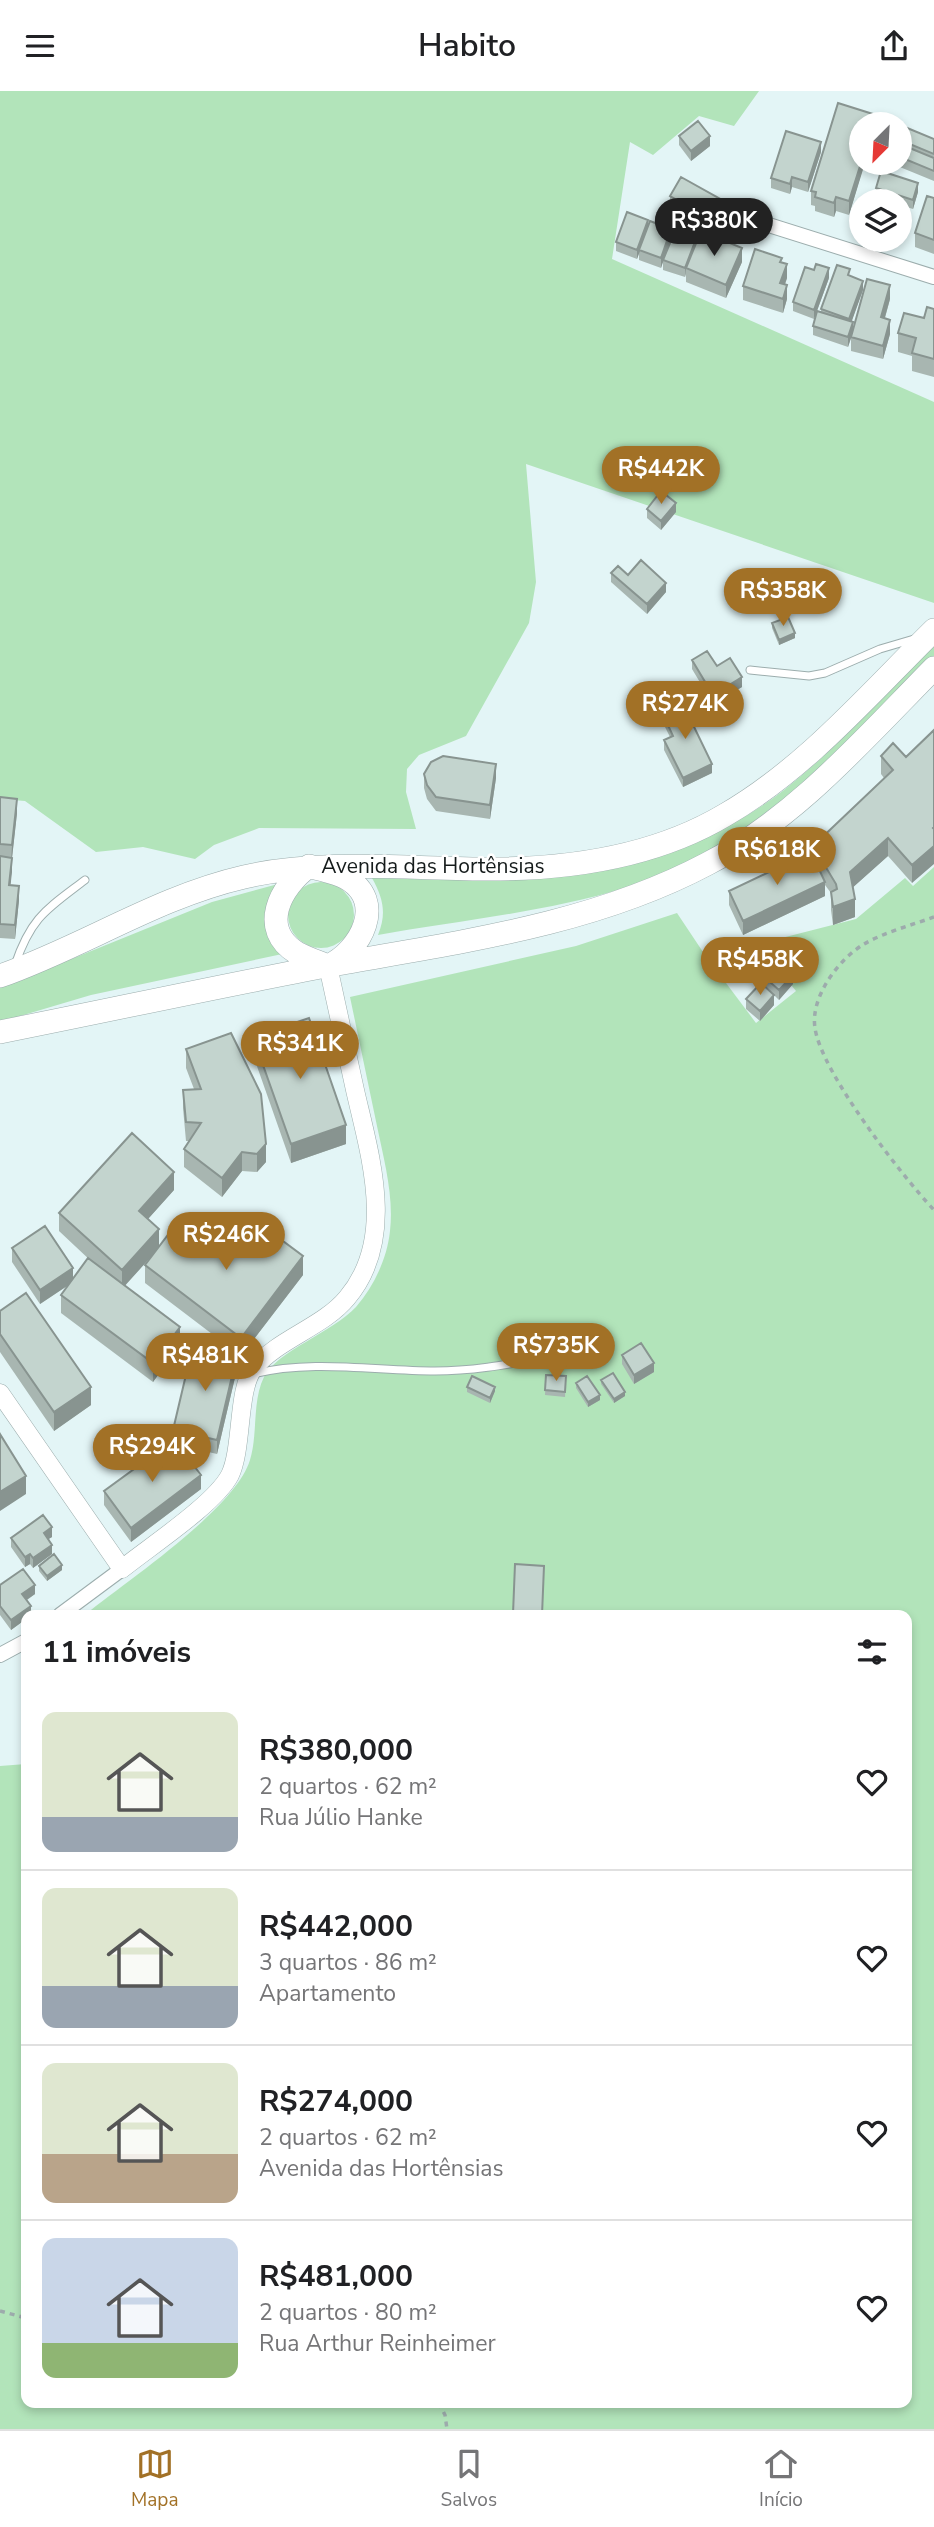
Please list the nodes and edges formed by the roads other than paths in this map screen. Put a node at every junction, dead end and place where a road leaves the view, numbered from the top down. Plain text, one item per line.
1 (737, 215) dead end
2 (934, 278) edge
3 (931, 633) edge
4 (934, 669) edge
5 (750, 670) dead end
6 (309, 866) junction
7 (85, 880) dead end
8 (328, 966) junction
9 (6, 974) edge
10 (0, 1032) edge
11 (562, 1355) dead end
12 (250, 1375) junction
13 (0, 1393) edge
14 (122, 1569) junction
15 (67, 1610) edge
16 (21, 1644) edge
17 (0, 1655) edge

1 - 2 street
3 - 5 lane
3 - 6 main road, Avenida das Hortênsias
4 - 8 main road
6 - 8 main road
6 - 8 main road
6 - 9 main road, Avenida das Hortênsias
7 - 9 lane
8 - 10 main road
8 - 12 street
11 - 12 lane
12 - 14 street
13 - 14 street
14 - 15 street
16 - 17 street

